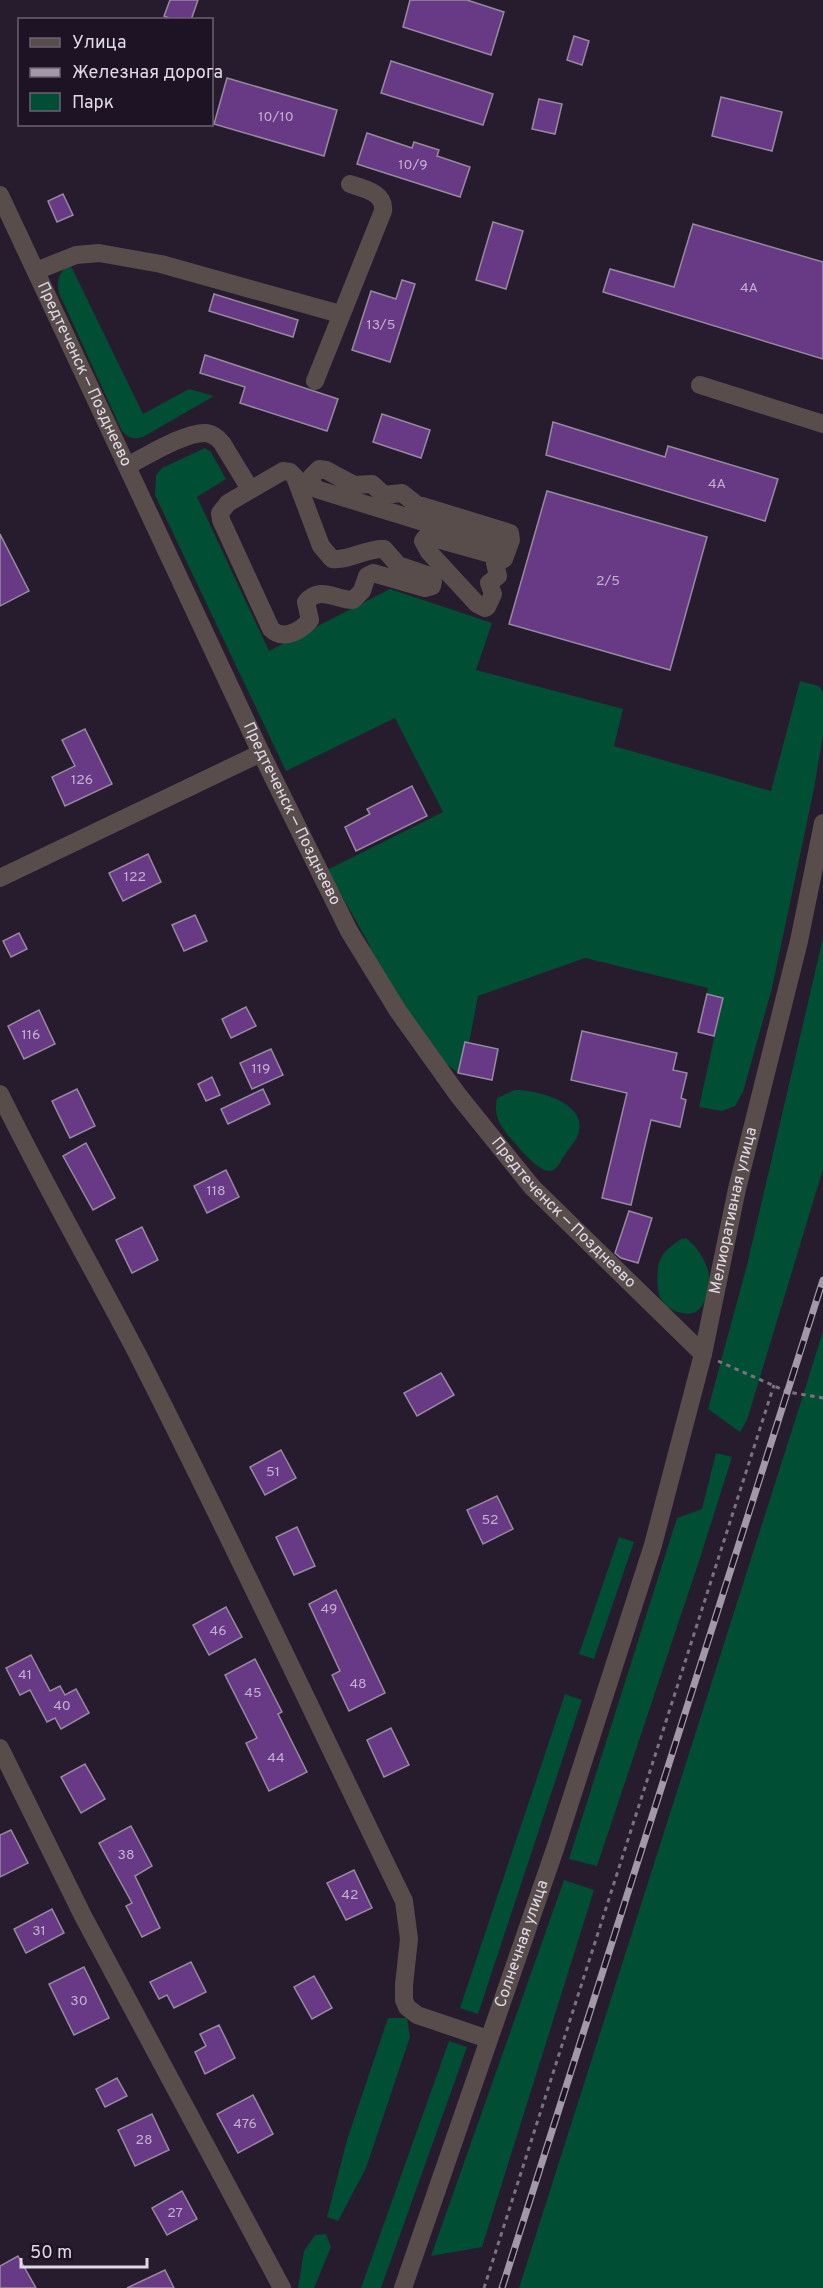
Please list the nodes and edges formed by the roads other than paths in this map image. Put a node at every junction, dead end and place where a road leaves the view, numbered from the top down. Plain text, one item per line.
1 (350, 184) dead end
2 (0, 195) edge
3 (36, 271) junction
4 (340, 314) junction
5 (315, 381) dead end
6 (700, 385) dead end
7 (823, 424) edge
8 (127, 466) junction
9 (250, 489) junction
10 (491, 602) joint
11 (261, 753) junction
12 (823, 823) edge
13 (0, 878) edge
14 (0, 1094) edge
15 (703, 1354) junction
16 (637, 1596) joint
17 (0, 1748) edge
18 (488, 2040) junction
19 (282, 2288) edge
20 (403, 2288) edge

1 - 4 street
2 - 3 street, Предтеченск — Позднеево
3 - 4 street
3 - 8 street, Предтеченск — Позднеево
4 - 5 street
6 - 7 street
8 - 9 street
8 - 11 street, Предтеченск — Позднеево
9 - 9 street
10 - 10 street
11 - 13 street
11 - 15 street, Предтеченск — Позднеево
12 - 15 street, Мелиоративная улица
14 - 18 street
15 - 16 street, Мелиоративная улица
16 - 18 street, Солнечная улица
17 - 19 street
18 - 20 street, Солнечная улица

